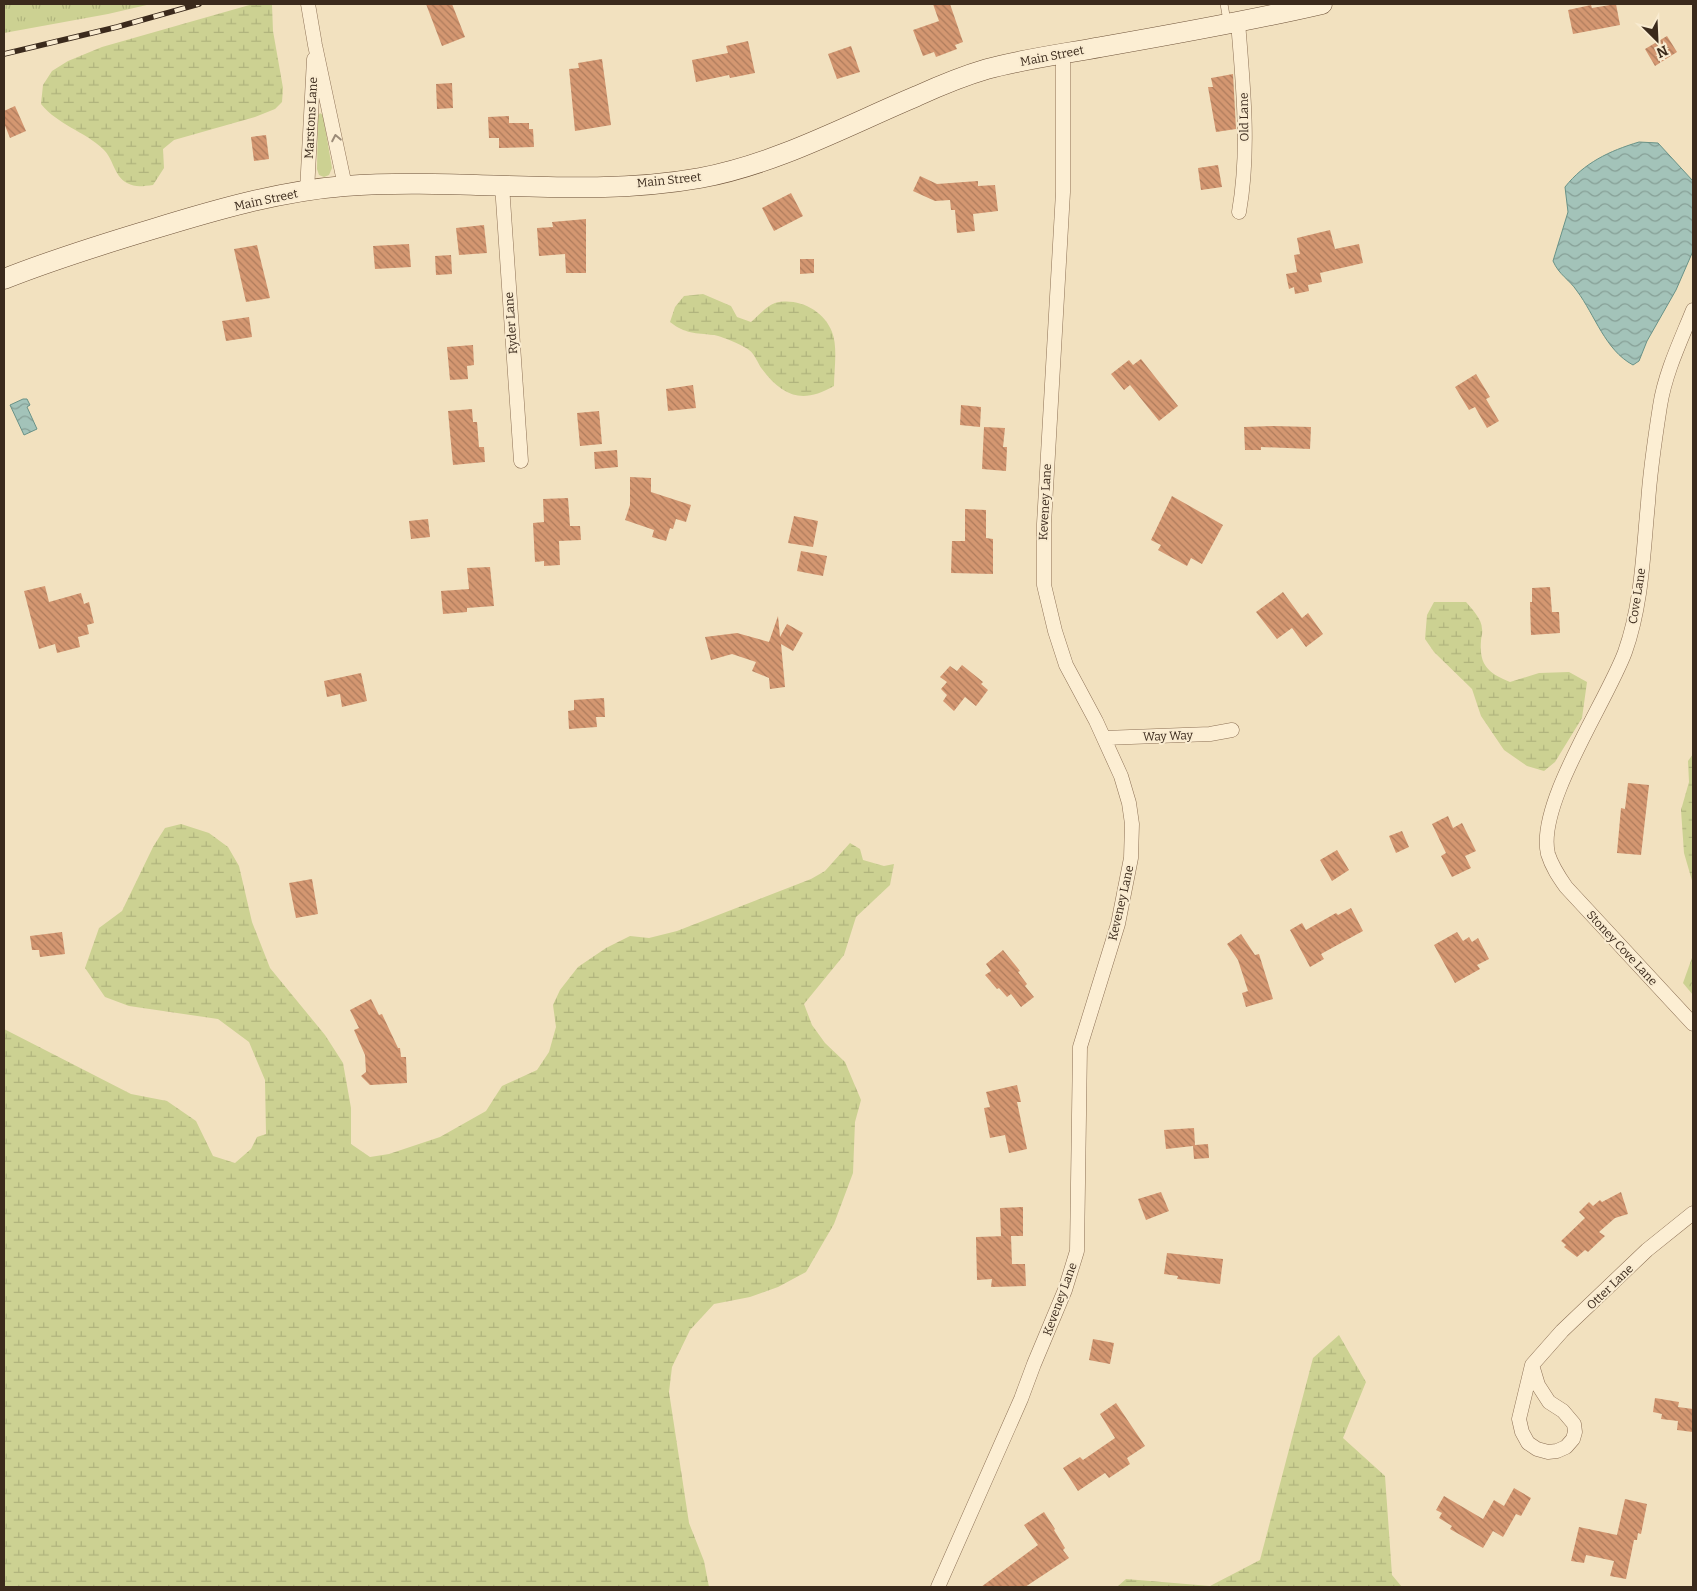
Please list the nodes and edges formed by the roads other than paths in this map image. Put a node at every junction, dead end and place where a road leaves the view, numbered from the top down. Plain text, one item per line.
1 (308, 4) edge
2 (1224, 4) edge
3 (1318, 4) edge
4 (1233, 23) junction
5 (315, 46) junction
6 (1063, 54) junction
7 (502, 185) junction
8 (345, 186) junction
9 (307, 191) junction
10 (1239, 212) dead end
11 (4, 279) edge
12 (1693, 310) edge
13 (521, 461) dead end
14 (1232, 730) dead end
15 (1104, 738) junction
16 (1554, 870) joint
17 (1693, 1024) edge
18 (1693, 1213) edge
19 (1532, 1365) junction
20 (938, 1587) edge

1 - 5 street, Marstons Lane
2 - 4 lane
3 - 4 main road, Main Street
4 - 6 main road, Main Street
4 - 10 street, Old Lane
8 -> 5 street, Marstons Lane
5 - 9 street, Marstons Lane
6 - 7 main road, Main Street
6 - 15 street, Keveney Lane
7 - 8 main road, Main Street
7 - 13 street, Ryder Lane
8 - 9 main road, Main Street
9 - 11 main road, Main Street
12 - 16 street, Cove Lane
14 - 15 street, Way Way
15 - 20 street, Keveney Lane
16 - 17 street, Stoney Cove Lane
18 - 19 street, Otter Lane
19 - 19 street, Otter Lane

